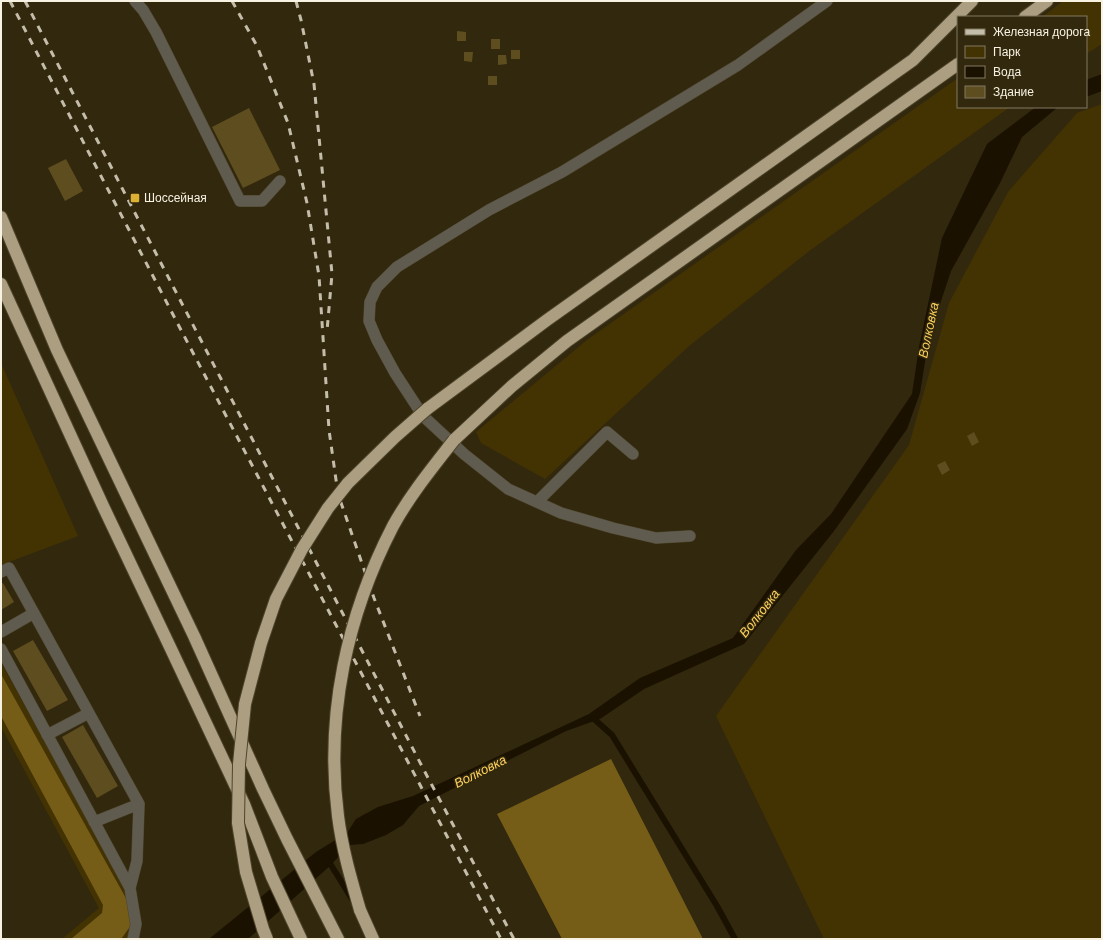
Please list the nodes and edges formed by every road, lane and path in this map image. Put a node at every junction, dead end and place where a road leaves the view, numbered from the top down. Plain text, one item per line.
1 (136, 1) edge
2 (827, 1) edge
3 (972, 1) edge
4 (1047, 1) edge
5 (1026, 16) edge
6 (957, 65) edge
7 (280, 180) dead end
8 (1, 217) edge
9 (1, 284) edge
10 (633, 454) dead end
11 (537, 502) junction
12 (690, 536) dead end
13 (1, 572) edge
14 (34, 613) junction
15 (1, 632) edge
16 (1, 649) edge
17 (89, 713) junction
18 (47, 735) junction
19 (139, 804) junction
20 (94, 822) junction
21 (130, 888) junction
22 (133, 939) edge
23 (267, 939) edge
24 (301, 939) edge
25 (338, 939) edge
26 (373, 939) edge

1 - 7 lane
2 - 11 lane
3 - 23 highway, bridge
4 - 5 highway
6 - 26 highway, bridge
8 - 25 highway
9 - 24 highway
10 - 11 lane
11 - 12 lane
13 - 14 lane
14 - 15 lane
14 - 17 lane
16 - 18 lane
17 - 18 lane
17 - 19 lane
18 - 20 lane
19 - 20 lane
19 - 21 lane
20 - 21 lane
21 - 22 lane

